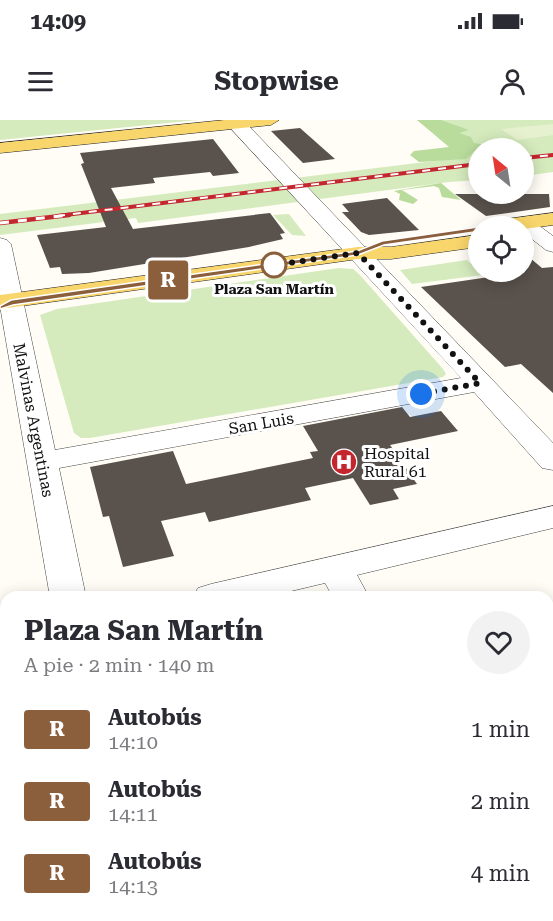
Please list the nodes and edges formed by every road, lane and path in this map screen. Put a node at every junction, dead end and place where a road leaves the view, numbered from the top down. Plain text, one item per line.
1 (271, 120) edge
2 (234, 122) edge
3 (0, 148) edge
4 (553, 219) edge
5 (468, 230) edge
6 (534, 230) edge
7 (468, 242) edge
8 (0, 244) edge
9 (553, 246) edge
10 (358, 253) junction
11 (4, 303) edge
12 (480, 383) junction
13 (553, 461) edge
14 (42, 462) junction
15 (553, 517) edge
16 (343, 582) edge
17 (67, 591) edge
18 (264, 591) edge

1 - 2 main road
2 - 3 main road
2 - 10 street
4 - 6 main road
5 - 10 main road
6 - 9 street
7 - 10 main road
8 - 11 street, Malvinas Argentinas
10 - 11 main road
10 - 12 street
11 - 14 street, Malvinas Argentinas
12 - 13 street
12 - 14 street, San Luis
14 - 17 street, Malvinas Argentinas
15 - 16 street
16 - 18 street

